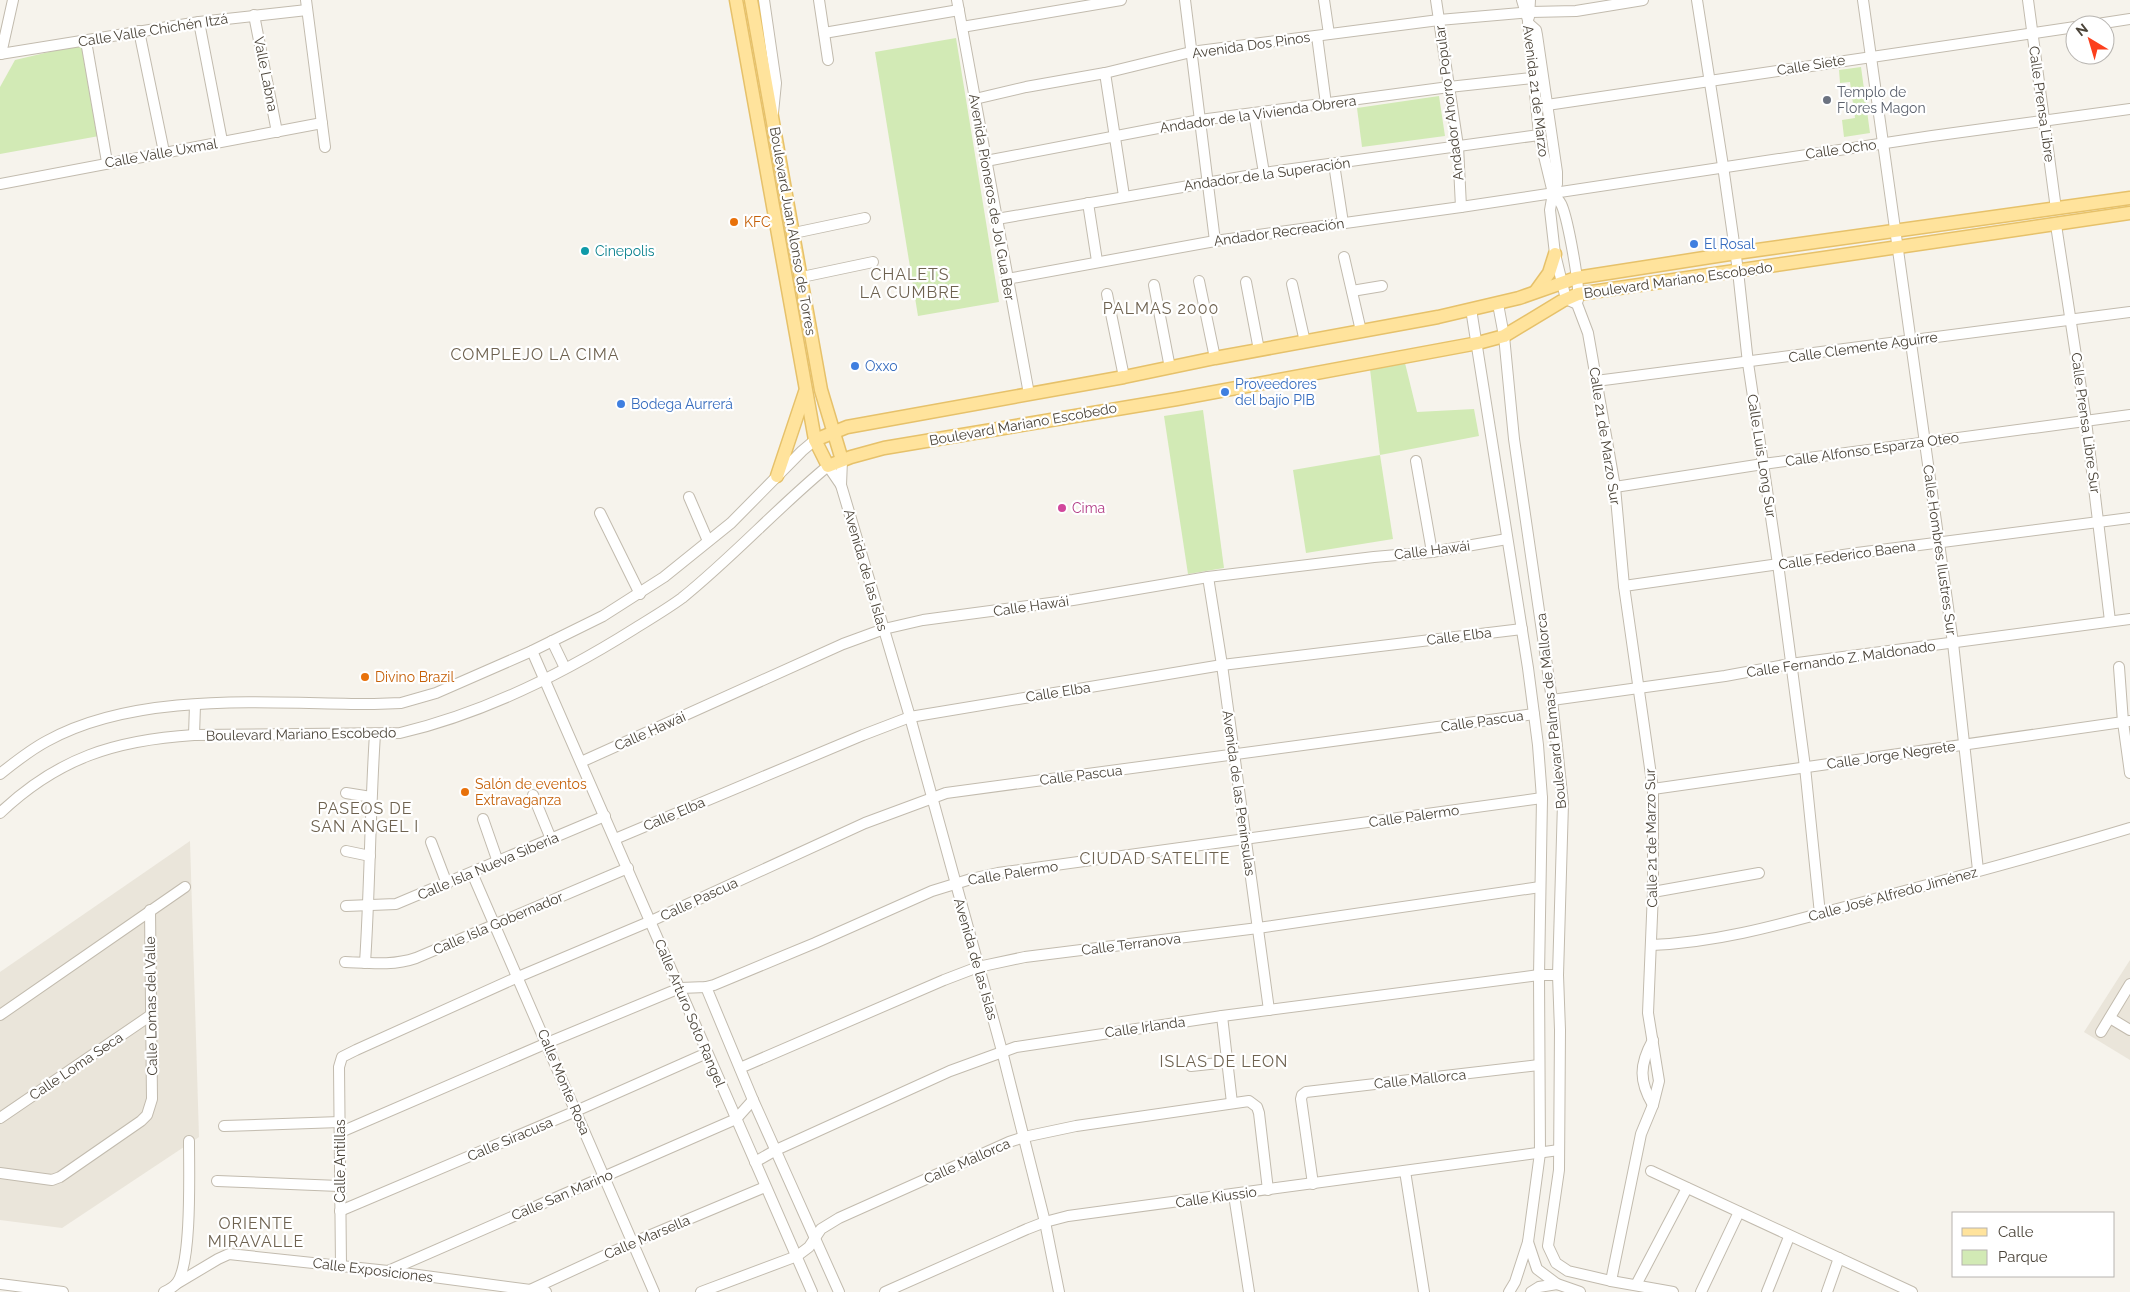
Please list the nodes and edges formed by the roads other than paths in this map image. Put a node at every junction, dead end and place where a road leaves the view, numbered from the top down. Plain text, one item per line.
1 (13, 0) edge
2 (736, 0) edge
3 (751, 0) edge
4 (764, 0) edge
5 (819, 0) edge
6 (1121, 0) edge
7 (1185, 0) edge
8 (1324, 0) edge
9 (1436, 0) edge
10 (1522, 0) edge
11 (1530, 0) edge
12 (1643, 0) edge
13 (1697, 0) edge
14 (1863, 0) edge
15 (2028, 0) edge
16 (307, 5) edge
17 (958, 5) edge
18 (254, 15) junction
19 (1528, 17) junction
20 (2130, 19) edge
21 (1439, 20) junction
22 (2115, 21) edge
23 (199, 22) junction
24 (962, 27) junction
25 (2065, 29) edge
26 (140, 31) junction
27 (824, 33) junction
28 (1329, 34) junction
29 (2032, 34) junction
30 (1317, 36) junction
31 (86, 41) junction
32 (1191, 52) junction
33 (0, 54) edge
34 (1871, 56) junction
35 (828, 60) dead end
36 (1105, 73) junction
37 (1532, 78) junction
38 (1710, 80) junction
39 (1449, 87) junction
40 (974, 99) junction
41 (1326, 104) junction
42 (1547, 105) junction
43 (2130, 109) edge
44 (1254, 113) junction
45 (773, 116) junction
46 (1200, 120) junction
47 (2044, 122) junction
48 (322, 123) junction
49 (278, 132) junction
50 (1539, 135) junction
51 (1116, 136) junction
52 (222, 141) junction
53 (1882, 143) junction
54 (325, 146) dead end
55 (1458, 146) junction
56 (164, 152) junction
57 (986, 161) junction
58 (107, 162) junction
59 (1334, 164) junction
60 (1723, 166) junction
61 (1264, 173) junction
62 (1208, 182) junction
63 (0, 184) edge
64 (1553, 193) junction
65 (1124, 196) junction
66 (2130, 198) edge
67 (1088, 202) junction
68 (1461, 207) junction
69 (2056, 209) junction
70 (2130, 213) edge
71 (865, 218) dead end
72 (997, 219) junction
73 (1343, 223) junction
74 (2056, 225) junction
75 (1896, 231) junction
76 (794, 233) junction
77 (1215, 241) junction
78 (1897, 247) junction
79 (1736, 253) junction
80 (1555, 254) junction
81 (1344, 257) dead end
82 (873, 262) dead end
83 (1097, 262) junction
84 (1738, 271) junction
85 (802, 277) junction
86 (1576, 278) junction
87 (1006, 279) junction
88 (1199, 281) dead end
89 (1246, 282) dead end
90 (1561, 282) junction
91 (1292, 284) dead end
92 (1154, 285) dead end
93 (1382, 286) dead end
94 (1352, 291) junction
95 (1107, 294) dead end
96 (1533, 294) junction
97 (1574, 299) junction
98 (1498, 304) junction
99 (1471, 309) junction
100 (2130, 312) edge
101 (2070, 319) junction
102 (1361, 331) junction
103 (1504, 336) junction
104 (1910, 341) junction
105 (1304, 342) junction
106 (1478, 342) junction
107 (1259, 350) junction
108 (1215, 358) junction
109 (1748, 363) junction
110 (1170, 368) junction
111 (1124, 377) junction
112 (1596, 381) junction
113 (806, 390) junction
114 (1029, 394) junction
115 (2130, 415) edge
116 (2086, 421) junction
117 (832, 432) junction
118 (816, 440) junction
119 (1925, 442) junction
120 (842, 460) junction
121 (1416, 461) dead end
122 (1763, 464) junction
123 (828, 466) junction
124 (777, 476) junction
125 (841, 485) junction
126 (1615, 487) junction
127 (689, 497) dead end
128 (600, 513) dead end
129 (2130, 518) edge
130 (2100, 522) junction
131 (1507, 539) junction
132 (708, 542) junction
133 (1937, 542) junction
134 (1432, 552) junction
135 (1778, 564) junction
136 (1208, 577) junction
137 (1624, 586) junction
138 (640, 594) junction
139 (2130, 619) edge
140 (2110, 621) junction
141 (884, 628) junction
142 (1522, 629) junction
143 (552, 641) junction
144 (1952, 644) junction
145 (532, 651) junction
146 (1790, 664) junction
147 (1222, 665) junction
148 (2119, 667) dead end
149 (564, 668) junction
150 (544, 678) junction
151 (1639, 689) junction
152 (1552, 700) junction
153 (195, 704) junction
154 (1534, 714) junction
155 (910, 717) junction
156 (2126, 722) edge
157 (375, 734) junction
158 (194, 735) junction
159 (1965, 745) junction
160 (1234, 755) junction
161 (581, 762) junction
162 (1805, 767) junction
163 (2130, 773) edge
164 (0, 774) edge
165 (1652, 789) junction
166 (346, 793) dead end
167 (533, 795) dead end
168 (371, 797) junction
169 (932, 798) junction
170 (1542, 798) junction
171 (0, 813) edge
172 (605, 816) junction
173 (483, 819) dead end
174 (2130, 828) edge
175 (551, 839) junction
176 (615, 839) junction
177 (1245, 839) junction
178 (431, 842) dead end
179 (346, 851) dead end
180 (370, 856) junction
181 (498, 862) junction
182 (628, 868) junction
183 (1978, 870) junction
184 (472, 873) junction
185 (1759, 873) dead end
186 (954, 883) junction
187 (447, 884) junction
188 (185, 887) dead end
189 (1540, 887) junction
190 (1653, 892) junction
191 (369, 905) junction
192 (346, 906) dead end
193 (150, 910) junction
194 (1820, 914) junction
195 (651, 921) junction
196 (495, 923) junction
197 (1258, 928) junction
198 (1652, 945) junction
199 (345, 962) dead end
200 (365, 963) junction
201 (978, 967) junction
202 (1539, 975) junction
203 (1558, 975) junction
204 (518, 977) junction
205 (2130, 984) edge
206 (706, 987) junction
207 (680, 988) junction
208 (1269, 1010) junction
209 (0, 1014) edge
210 (152, 1014) junction
211 (1222, 1016) junction
212 (2110, 1018) junction
213 (2130, 1030) edge
214 (2101, 1032) dead end
215 (1653, 1040) junction
216 (547, 1042) junction
217 (1002, 1051) junction
218 (707, 1053) junction
219 (1644, 1060) junction
220 (1657, 1061) junction
221 (1228, 1062) junction
222 (1539, 1065) junction
223 (1191, 1066) dead end
224 (740, 1068) junction
225 (753, 1100) junction
226 (1232, 1103) junction
227 (1653, 1104) junction
228 (576, 1111) junction
229 (0, 1118) edge
230 (736, 1119) junction
231 (224, 1126) dead end
232 (340, 1127) junction
233 (1024, 1137) junction
234 (189, 1141) dead end
235 (776, 1150) junction
236 (1559, 1150) junction
237 (1540, 1153) junction
238 (755, 1162) junction
239 (1405, 1171) junction
240 (1651, 1171) dead end
241 (0, 1173) edge
242 (605, 1177) junction
243 (218, 1181) dead end
244 (1312, 1184) junction
245 (340, 1186) junction
246 (765, 1187) junction
247 (1687, 1188) junction
248 (1268, 1190) junction
249 (1234, 1194) junction
250 (340, 1211) junction
251 (1739, 1212) junction
252 (1045, 1222) junction
253 (1789, 1236) junction
254 (815, 1238) junction
255 (634, 1242) junction
256 (1528, 1242) junction
257 (796, 1256) junction
258 (1839, 1258) junction
259 (341, 1266) junction
260 (388, 1270) junction
261 (1611, 1281) junction
262 (1889, 1281) junction
263 (176, 1284) junction
264 (1557, 1284) junction
265 (0, 1285) edge
266 (1636, 1285) junction
267 (530, 1290) junction
268 (4, 1292) edge
269 (63, 1292) edge
270 (164, 1292) edge
271 (546, 1292) edge
272 (654, 1292) edge
273 (701, 1292) edge
274 (812, 1292) edge
275 (839, 1292) edge
276 (885, 1292) edge
277 (1059, 1292) edge
278 (1249, 1292) edge
279 (1424, 1292) edge
280 (1509, 1292) edge
281 (1531, 1292) edge
282 (1580, 1292) edge
283 (1673, 1292) edge
284 (1701, 1292) edge
285 (1767, 1292) edge
286 (1827, 1292) edge
287 (1885, 1292) edge
288 (1912, 1292) edge

1 - 33 street
2 - 113 main road, Boulevard Juan Alonso de Torres
3 - 45 main road, Boulevard Juan Alonso de Torres
4 - 45 street
5 - 27 street
6 - 24 street
7 - 32 street
8 - 28 street
9 - 21 street, Andador Ahorro Popular
10 - 19 street, Avenida 21 de Marzo
11 - 19 street
12 - 19 street, Avenida Dos Pinos
13 - 38 street, Calle Luis Long Sur
14 - 34 street, Calle Hombres Ilustres Sur
15 - 29 street, Calle Prensa Libre
16 - 18 street, Calle Valle Chichén Itzá
16 - 48 street
17 - 24 street, Avenida Pioneros de Jol Gua Ber
17 - 27 street
18 - 23 street, Calle Valle Chichén Itzá
18 - 49 street, Valle Labna
19 - 21 street, Avenida Dos Pinos
19 - 37 street, Avenida 21 de Marzo
19 - 42 street
20 - 22 street
21 - 28 street, Avenida Dos Pinos
21 - 39 street, Andador Ahorro Popular
23 - 26 street, Calle Valle Chichén Itzá
23 - 52 street
24 - 40 street, Avenida Pioneros de Jol Gua Ber
25 - 29 street, Calle Siete
26 - 31 street, Calle Valle Chichén Itzá
26 - 56 street
27 - 35 street
28 - 30 street, Avenida Dos Pinos
29 - 34 street, Calle Siete
29 - 47 street, Calle Prensa Libre
30 - 32 street, Avenida Dos Pinos
30 - 41 street
31 - 33 street, Calle Valle Chichén Itzá
31 - 58 street
32 - 36 street, Avenida Dos Pinos
32 - 46 street
34 - 38 street, Calle Siete
34 - 53 street, Calle Hombres Ilustres Sur
36 - 40 street, Avenida Dos Pinos
36 - 51 street
37 - 39 street, Andador de la Vivienda Obrera
37 - 50 street, Avenida 21 de Marzo
38 - 42 street, Calle Siete
38 - 60 street, Calle Luis Long Sur
39 - 41 street, Andador de la Vivienda Obrera
39 - 55 street, Andador Ahorro Popular
40 - 57 street, Avenida Pioneros de Jol Gua Ber
41 - 44 street, Andador de la Vivienda Obrera
42 - 64 street
43 - 47 street, Calle Ocho
44 - 46 street, Andador de la Vivienda Obrera
44 - 61 street
45 - 76 main road, Boulevard Juan Alonso de Torres
46 - 51 street, Andador de la Vivienda Obrera
46 - 62 street
47 - 53 street, Calle Ocho
47 - 69 street, Calle Prensa Libre
48 - 49 street, Calle Valle Uxmal
48 - 54 street
49 - 52 street, Calle Valle Uxmal
50 - 55 street, Andador de la Superación
50 - 64 street, Avenida 21 de Marzo
51 - 57 street, Andador de la Vivienda Obrera
51 - 65 street
52 - 56 street, Calle Valle Uxmal
53 - 60 street, Calle Ocho
53 - 75 street, Calle Hombres Ilustres Sur
55 - 59 street, Andador de la Superación
55 - 68 street, Andador Ahorro Popular
56 - 58 street, Calle Valle Uxmal
57 - 72 street, Avenida Pioneros de Jol Gua Ber
58 - 63 street, Calle Valle Uxmal
59 - 61 street, Andador de la Superación
59 - 73 street
60 - 64 street, Calle Ocho
60 - 79 street, Calle Luis Long Sur
61 - 62 street, Andador de la Superación
62 - 65 street, Andador de la Superación
62 - 77 street
64 - 68 street, Andador Recreación
64 - 80 street, Avenida 21 de Marzo
64 - 86 street
65 - 67 street, Andador de la Superación
66 - 69 main road, Boulevard Mariano Escobedo
67 - 72 street, Andador de la Superación
67 - 83 street
68 - 73 street, Andador Recreación
69 - 75 main road, Boulevard Mariano Escobedo
70 - 74 main road, Boulevard Mariano Escobedo
71 - 76 street
72 - 87 street, Avenida Pioneros de Jol Gua Ber
73 - 77 street, Andador Recreación
74 - 78 main road, Boulevard Mariano Escobedo
74 - 101 street, Calle Prensa Libre Sur
75 - 78 street, Calle Hombres Ilustres Sur
75 - 79 main road, Boulevard Mariano Escobedo
76 - 85 main road, Boulevard Juan Alonso de Torres
77 - 83 street, Andador Recreación
78 - 84 main road, Boulevard Mariano Escobedo
78 - 104 street, Calle Hombres Ilustres Sur
79 - 84 street, Calle Luis Long Sur
79 - 86 main road, Boulevard Mariano Escobedo
80 - 90 street, Avenida 21 de Marzo
80 - 96 main road
81 - 94 street
82 - 85 street
83 - 87 street, Andador Recreación
84 - 97 main road, Boulevard Mariano Escobedo
84 - 109 street, Calle Luis Long Sur
85 - 117 main road, Boulevard Juan Alonso de Torres
86 - 90 main road, Boulevard Mariano Escobedo
86 - 97 street
87 - 114 street, Avenida Pioneros de Jol Gua Ber
88 - 108 street
89 - 107 street
90 - 96 main road, Boulevard Mariano Escobedo
90 - 97 street, Avenida 21 de Marzo
91 - 105 street
92 - 110 street
93 - 94 street
94 - 102 street
95 - 111 street
96 - 98 main road, Boulevard Mariano Escobedo
97 - 103 main road, Boulevard Mariano Escobedo
97 - 112 street, Calle 21 de Marzo Sur
98 - 99 main road, Boulevard Mariano Escobedo
98 - 103 street, Boulevard Palmas de Mallorca
99 - 102 main road, Boulevard Mariano Escobedo
99 - 106 street, Boulevard Palmas de Mallorca
100 - 101 street, Calle Clemente Aguirre
101 - 104 street, Calle Clemente Aguirre
101 - 116 street, Calle Prensa Libre Sur
102 - 105 main road, Boulevard Mariano Escobedo
103 - 106 main road, Boulevard Mariano Escobedo
103 - 152 street, Boulevard Palmas de Mallorca
104 - 109 street, Calle Clemente Aguirre
104 - 119 street, Calle Hombres Ilustres Sur
105 - 107 main road, Boulevard Mariano Escobedo
106 - 120 main road, Boulevard Mariano Escobedo
106 - 131 street, Boulevard Palmas de Mallorca
107 - 108 main road, Boulevard Mariano Escobedo
108 - 110 main road, Boulevard Mariano Escobedo
109 - 112 street, Calle Clemente Aguirre
109 - 122 street, Calle Luis Long Sur
110 - 111 main road, Boulevard Mariano Escobedo
111 - 114 main road, Boulevard Mariano Escobedo
112 - 126 street, Calle 21 de Marzo Sur
113 - 118 main road, Boulevard Juan Alonso de Torres
113 - 124 main road
114 - 117 main road, Boulevard Mariano Escobedo
115 - 116 street, Calle Alfonso Esparza Oteo
116 - 119 street, Calle Alfonso Esparza Oteo
116 - 130 street, Calle Prensa Libre Sur
117 - 118 main road, Boulevard Mariano Escobedo
117 - 120 main road, Boulevard Juan Alonso de Torres
118 - 123 main road, Boulevard Juan Alonso de Torres
118 - 124 street, Boulevard Mariano Escobedo
119 - 122 street, Calle Alfonso Esparza Oteo
119 - 133 street, Calle Hombres Ilustres Sur
120 - 123 main road, Boulevard Mariano Escobedo
120 - 125 street, Avenida de las Islas
121 - 134 street
122 - 126 street, Calle Alfonso Esparza Oteo
122 - 135 street, Calle Luis Long Sur
123 - 125 street, Avenida de las Islas
123 - 149 street, Boulevard Mariano Escobedo
124 - 132 street, Boulevard Mariano Escobedo
125 - 141 street, Avenida de las Islas
126 - 137 street, Calle 21 de Marzo Sur
127 - 132 street
128 - 138 street
129 - 130 street, Calle Federico Baena
130 - 133 street, Calle Federico Baena
130 - 140 street, Calle Prensa Libre Sur
131 - 134 street, Calle Hawái
131 - 142 street, Boulevard Palmas de Mallorca
132 - 138 street, Boulevard Mariano Escobedo
133 - 135 street, Calle Federico Baena
133 - 144 street, Calle Hombres Ilustres Sur
134 - 136 street, Calle Hawái
135 - 137 street, Calle Federico Baena
135 - 146 street, Calle Luis Long Sur
136 - 141 street, Calle Hawái
136 - 147 street, Avenida de las Penínsulas
137 - 151 street, Calle 21 de Marzo Sur
138 - 143 street, Boulevard Mariano Escobedo
139 - 140 street, Calle Fernando Z. Maldonado
140 - 144 street, Calle Fernando Z. Maldonado
141 - 155 street, Avenida de las Islas
141 - 161 street, Calle Hawái
142 - 147 street, Calle Elba
142 - 154 street, Boulevard Palmas de Mallorca
143 - 145 street, Boulevard Mariano Escobedo
143 - 149 street
144 - 146 street, Calle Fernando Z. Maldonado
144 - 159 street, Calle Hombres Ilustres Sur
145 - 150 street, Calle Arturo Soto Rangel
145 - 153 street, Boulevard Mariano Escobedo
146 - 151 street, Calle Fernando Z. Maldonado
146 - 162 street, Calle Luis Long Sur
147 - 155 street, Calle Elba
147 - 160 street, Avenida de las Penínsulas
148 - 156 street
149 - 150 street, Boulevard Mariano Escobedo
150 - 157 street, Boulevard Mariano Escobedo
150 - 161 street, Calle Arturo Soto Rangel
151 - 152 street, Calle Fernando Z. Maldonado
151 - 165 street, Calle 21 de Marzo Sur
152 - 203 street, Boulevard Palmas de Mallorca
153 - 158 street
153 - 164 street, Boulevard Mariano Escobedo
154 - 160 street, Calle Pascua
154 - 170 street, Boulevard Palmas de Mallorca
155 - 169 street, Avenida de las Islas
155 - 176 street, Calle Elba
156 - 159 street, Calle Jorge Negrete
156 - 163 street
157 - 158 street, Boulevard Mariano Escobedo
157 - 168 street
158 - 171 street, Boulevard Mariano Escobedo
159 - 162 street, Calle Jorge Negrete
159 - 183 street, Calle Hombres Ilustres Sur
160 - 169 street, Calle Pascua
160 - 177 street, Avenida de las Penínsulas
161 - 172 street, Calle Arturo Soto Rangel
162 - 165 street, Calle Jorge Negrete
162 - 194 street, Calle Luis Long Sur
165 - 190 street, Calle 21 de Marzo Sur
166 - 168 street
167 - 175 street
168 - 180 street
169 - 186 street, Avenida de las Islas
169 - 195 street, Calle Pascua
170 - 177 street, Calle Palermo
170 - 189 street, Boulevard Palmas de Mallorca
172 - 175 street, Calle Isla Nueva Siberia
172 - 176 street, Calle Arturo Soto Rangel
173 - 181 street
174 - 183 street, Calle José Alfredo Jiménez
175 - 181 street, Calle Isla Nueva Siberia
176 - 182 street, Calle Arturo Soto Rangel
177 - 186 street, Calle Palermo
177 - 197 street, Avenida de las Penínsulas
178 - 187 street
179 - 180 street
180 - 191 street
181 - 184 street, Calle Isla Nueva Siberia
182 - 195 street, Calle Arturo Soto Rangel
182 - 196 street, Calle Isla Gobernador
183 - 194 street, Calle José Alfredo Jiménez
184 - 187 street, Calle Isla Nueva Siberia
184 - 196 street, Calle Monte Rosa
185 - 190 street
186 - 201 street, Avenida de las Islas
186 - 206 street, Calle Palermo
187 - 191 street, Calle Isla Nueva Siberia
188 - 193 street
189 - 197 street, Calle Terranova
189 - 202 street, Boulevard Palmas de Mallorca
190 - 198 street, Calle 21 de Marzo Sur
191 - 192 street, Calle Isla Nueva Siberia
191 - 200 street
193 - 209 street, Calle Lomas del Valle
193 - 210 street, Calle Lomas del Valle
194 - 198 street, Calle José Alfredo Jiménez
195 - 204 street
195 - 207 street, Calle Arturo Soto Rangel
196 - 200 street, Calle Isla Gobernador
196 - 204 street, Calle Monte Rosa
197 - 201 street, Calle Terranova
197 - 208 street, Avenida de las Penínsulas
198 - 215 street, Calle 21 de Marzo Sur
199 - 200 street, Calle Isla Gobernador
201 - 217 street, Avenida de las Islas
201 - 224 street, Calle Terranova
202 - 203 street, Calle Irlanda
202 - 208 street, Calle Irlanda
202 - 222 street, Boulevard Palmas de Mallorca
203 - 236 street, Boulevard Palmas de Mallorca
204 - 216 street, Calle Monte Rosa
204 - 232 street, Calle Antillas
205 - 212 street
206 - 207 street, Calle Palermo
206 - 224 street
207 - 216 street
207 - 218 street, Calle Arturo Soto Rangel
208 - 211 street, Calle Irlanda
210 - 229 street, Calle Loma Seca
210 - 241 street, Calle Lomas del Valle
211 - 217 street, Calle Irlanda
211 - 221 street
212 - 213 street
212 - 214 street
215 - 219 street
215 - 220 street, Calle 21 de Marzo Sur
216 - 228 street, Calle Monte Rosa
216 - 232 street
217 - 233 street, Avenida de las Islas
217 - 235 street, Calle Irlanda
218 - 228 street, Calle Siracusa
218 - 230 street, Calle Arturo Soto Rangel
219 - 220 street
219 - 227 street
220 - 227 street, Calle 21 de Marzo Sur
221 - 223 street
221 - 226 street
222 - 237 street, Boulevard Palmas de Mallorca
222 - 244 street, Calle Mallorca
224 - 225 street
225 - 230 street
225 - 235 street
226 - 233 street, Calle Mallorca
226 - 248 street, Calle Mallorca
227 - 261 street, Calle 21 de Marzo Sur
228 - 242 street, Calle Monte Rosa
228 - 250 street, Calle Siracusa
230 - 238 street, Calle Arturo Soto Rangel
230 - 242 street, Calle San Marino
231 - 232 street
232 - 245 street, Calle Antillas
233 - 252 street, Avenida de las Islas
233 - 254 street, Calle Mallorca
234 - 263 street
235 - 238 street, Calle Irlanda
235 - 254 street
236 - 237 street, Calle Kiussio
236 - 261 street, Boulevard Palmas de Mallorca
237 - 239 street, Calle Kiussio
237 - 256 street, Boulevard Palmas de Mallorca
238 - 246 street, Calle Arturo Soto Rangel
239 - 244 street, Calle Kiussio
239 - 279 street
240 - 247 street
242 - 255 street, Calle Monte Rosa
242 - 260 street, Calle San Marino
243 - 245 street
244 - 248 street, Calle Kiussio
245 - 250 street, Calle Antillas
246 - 255 street, Calle Marsella
246 - 257 street, Calle Arturo Soto Rangel
247 - 251 street
247 - 266 street
248 - 249 street, Calle Kiussio
249 - 252 street, Calle Kiussio
249 - 278 street
250 - 259 street, Calle Antillas
251 - 253 street
251 - 284 street
252 - 276 street, Calle Kiussio
252 - 277 street, Avenida de las Islas
253 - 258 street
253 - 285 street
254 - 257 street, Calle Mallorca
254 - 275 street
255 - 267 street, Calle Marsella
255 - 272 street, Calle Monte Rosa
256 - 264 street
256 - 280 street, Boulevard Palmas de Mallorca
257 - 273 street, Calle Mallorca
257 - 274 street, Calle Arturo Soto Rangel
258 - 262 street
258 - 286 street
259 - 260 street, Calle Exposiciones
259 - 263 street, Calle Exposiciones
260 - 267 street, Calle Exposiciones
261 - 266 street
262 - 287 street
262 - 288 street
263 - 270 street
264 - 281 street
264 - 282 street
265 - 268 street
265 - 269 street
266 - 283 street
267 - 271 street, Calle Exposiciones

